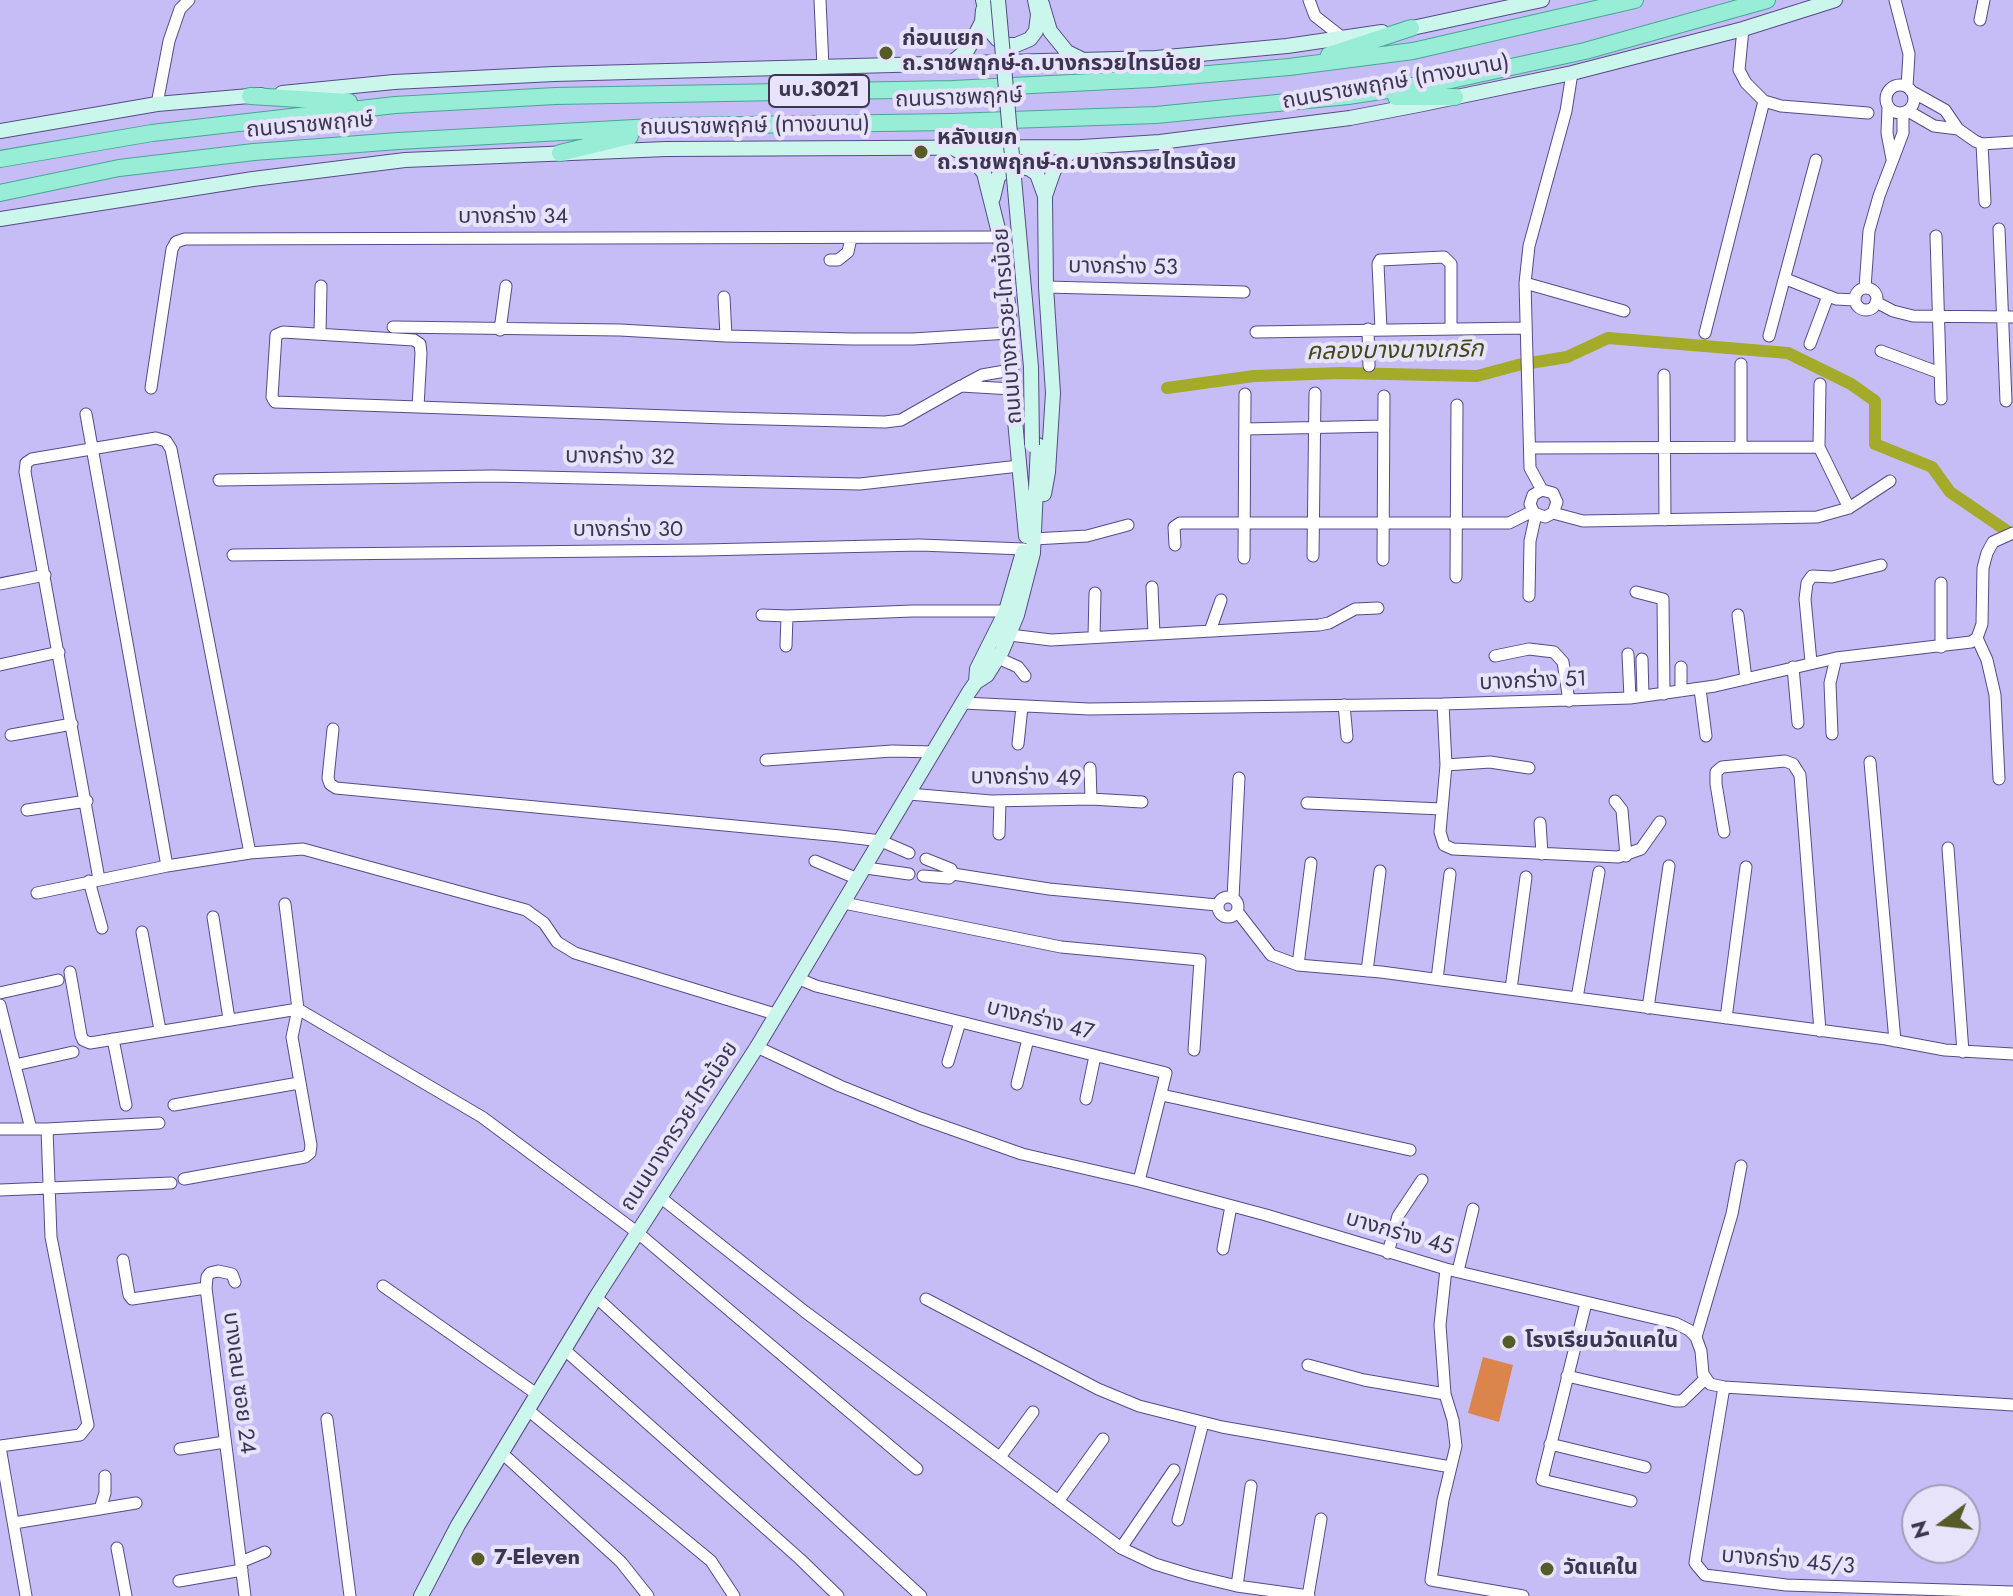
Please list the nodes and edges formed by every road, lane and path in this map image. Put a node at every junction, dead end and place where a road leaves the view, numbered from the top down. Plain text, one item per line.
1 (189, 0) edge
2 (820, 0) edge
3 (998, 0) edge
4 (1005, 0) edge
5 (1038, 0) edge
6 (1309, 0) edge
7 (1542, 0) edge
8 (1635, 0) edge
9 (1767, 0) edge
10 (1835, 0) edge
11 (1895, 0) edge
12 (1984, 0) edge
13 (983, 4) edge
14 (1980, 20) dead end
15 (1411, 28) junction
16 (1743, 29) junction
17 (1343, 38) junction
18 (1086, 62) junction
19 (949, 65) junction
20 (823, 67) junction
21 (1289, 67) junction
22 (1572, 73) junction
23 (1909, 89) junction
24 (250, 96) junction
25 (1348, 96) junction
26 (1455, 97) junction
27 (1764, 101) junction
28 (157, 104) junction
29 (395, 105) junction
30 (1888, 108) junction
31 (1906, 112) junction
32 (1868, 113) dead end
33 (671, 126) junction
34 (1958, 129) junction
35 (0, 131) edge
36 (2013, 142) edge
37 (1982, 144) junction
38 (949, 146) junction
39 (1082, 147) junction
40 (560, 153) junction
41 (0, 159) edge
42 (1892, 159) junction
43 (1816, 160) dead end
44 (0, 193) edge
45 (1045, 196) junction
46 (1985, 202) dead end
47 (994, 210) junction
48 (0, 219) edge
49 (1999, 229) dead end
50 (1936, 236) dead end
51 (1000, 237) junction
52 (851, 238) junction
53 (830, 260) dead end
54 (1786, 279) junction
55 (1525, 283) junction
56 (321, 286) dead end
57 (506, 286) dead end
58 (1046, 287) junction
59 (1865, 288) junction
60 (1244, 292) dead end
61 (1828, 296) junction
62 (724, 297) dead end
63 (1855, 300) junction
64 (1876, 302) junction
65 (1624, 311) dead end
66 (1938, 317) junction
67 (2008, 317) edge
68 (393, 327) dead end
69 (1525, 328) junction
70 (1375, 329) junction
71 (1451, 329) junction
72 (500, 330) junction
73 (1256, 332) dead end
74 (1009, 333) junction
75 (1705, 333) dead end
76 (320, 334) junction
77 (726, 336) junction
78 (1769, 336) dead end
79 (1810, 344) dead end
80 (1881, 351) dead end
81 (1741, 364) dead end
82 (1369, 366) dead end
83 (1011, 370) junction
84 (1940, 373) junction
85 (1664, 375) dead end
86 (1820, 384) dead end
87 (961, 386) junction
88 (151, 388) dead end
89 (1012, 389) junction
90 (1315, 393) dead end
91 (1245, 394) dead end
92 (1384, 396) dead end
93 (1941, 399) dead end
94 (2006, 401) dead end
95 (1457, 405) dead end
96 (418, 407) junction
97 (86, 414) dead end
98 (1384, 426) junction
99 (1314, 427) junction
100 (1245, 429) junction
101 (1035, 445) junction
102 (1741, 447) junction
103 (1819, 447) junction
104 (1530, 448) junction
105 (1664, 448) junction
106 (92, 449) junction
107 (1019, 466) junction
108 (219, 480) dead end
109 (1890, 481) dead end
110 (1542, 490) junction
111 (1849, 508) junction
112 (1534, 513) junction
113 (1553, 513) junction
114 (1665, 520) junction
115 (1244, 522) junction
116 (1314, 522) junction
117 (1383, 522) junction
118 (1456, 523) junction
119 (1128, 525) dead end
120 (2008, 534) edge
121 (1030, 537) junction
122 (1175, 545) dead end
123 (233, 555) dead end
124 (1313, 556) dead end
125 (1244, 558) dead end
126 (1383, 560) dead end
127 (1881, 565) dead end
128 (45, 575) junction
129 (1456, 577) dead end
130 (1941, 583) dead end
131 (0, 584) edge
132 (1152, 587) dead end
133 (1636, 592) dead end
134 (1095, 593) dead end
135 (1529, 596) dead end
136 (1221, 600) dead end
137 (1378, 608) dead end
138 (1006, 611) junction
139 (762, 615) dead end
140 (1738, 615) dead end
141 (787, 616) junction
142 (1210, 631) junction
143 (1154, 634) junction
144 (1010, 635) junction
145 (1094, 637) junction
146 (1977, 638) junction
147 (786, 646) dead end
148 (1941, 647) junction
149 (59, 652) junction
150 (1628, 654) dead end
151 (1495, 656) dead end
152 (998, 658) junction
153 (1836, 658) junction
154 (1642, 659) dead end
155 (1811, 662) junction
156 (0, 665) edge
157 (1681, 667) dead end
158 (1793, 667) junction
159 (1025, 676) dead end
160 (1746, 679) junction
161 (976, 682) junction
162 (1700, 689) junction
163 (1681, 691) junction
164 (1664, 694) junction
165 (1643, 696) junction
166 (1630, 698) junction
167 (1569, 701) junction
168 (963, 703) junction
169 (1443, 704) junction
170 (1344, 705) junction
171 (1022, 707) junction
172 (1798, 723) dead end
173 (72, 724) junction
174 (333, 729) dead end
175 (1832, 734) dead end
176 (11, 735) dead end
177 (1706, 736) dead end
178 (1347, 737) dead end
179 (1018, 744) dead end
180 (934, 752) junction
181 (766, 760) dead end
182 (1870, 762) dead end
183 (1446, 765) junction
184 (1090, 768) dead end
185 (1529, 768) dead end
186 (1239, 778) dead end
187 (1999, 779) dead end
188 (909, 794) junction
189 (1091, 799) junction
190 (87, 801) junction
191 (1000, 801) junction
192 (1615, 801) dead end
193 (1142, 802) dead end
194 (1307, 803) dead end
195 (1441, 809) junction
196 (27, 810) dead end
197 (1660, 822) dead end
198 (1540, 823) dead end
199 (1724, 832) dead end
200 (999, 834) dead end
201 (881, 841) junction
202 (1948, 848) dead end
203 (250, 853) junction
204 (909, 853) dead end
205 (1542, 854) junction
206 (1626, 856) junction
207 (926, 859) dead end
208 (815, 861) dead end
209 (1311, 863) dead end
210 (167, 866) junction
211 (1669, 866) dead end
212 (1746, 867) dead end
213 (1380, 871) dead end
214 (1599, 872) dead end
215 (862, 873) junction
216 (909, 874) dead end
217 (953, 874) junction
218 (1450, 874) dead end
219 (923, 876) dead end
220 (1526, 877) dead end
221 (94, 880) junction
222 (37, 893) dead end
223 (1233, 898) junction
224 (844, 903) junction
225 (285, 904) dead end
226 (1217, 905) junction
227 (1237, 911) junction
228 (213, 917) dead end
229 (102, 928) dead end
230 (142, 932) dead end
231 (1298, 965) junction
232 (1367, 971) junction
233 (70, 972) dead end
234 (797, 978) junction
235 (1437, 979) junction
236 (58, 980) dead end
237 (1511, 989) junction
238 (0, 993) edge
239 (1577, 998) junction
240 (0, 1005) edge
241 (1648, 1008) junction
242 (298, 1009) junction
243 (775, 1014) junction
244 (1726, 1018) junction
245 (229, 1019) junction
246 (960, 1022) junction
247 (160, 1030) junction
248 (1820, 1031) junction
249 (113, 1039) junction
250 (1028, 1039) junction
251 (1895, 1041) junction
252 (757, 1047) junction
253 (1194, 1050) dead end
254 (73, 1052) dead end
255 (1963, 1052) junction
256 (2013, 1054) edge
257 (1095, 1056) junction
258 (948, 1062) dead end
259 (15, 1065) junction
260 (299, 1083) junction
261 (1017, 1084) dead end
262 (1162, 1095) junction
263 (1086, 1099) dead end
264 (126, 1105) dead end
265 (174, 1105) dead end
266 (159, 1123) dead end
267 (0, 1129) edge
268 (31, 1129) junction
269 (47, 1129) junction
270 (1410, 1150) dead end
271 (1741, 1166) dead end
272 (184, 1179) dead end
273 (1422, 1180) dead end
274 (1139, 1181) junction
275 (171, 1183) dead end
276 (48, 1189) junction
277 (0, 1190) edge
278 (660, 1197) junction
279 (1231, 1206) junction
280 (1473, 1209) dead end
281 (638, 1233) junction
282 (1223, 1249) dead end
283 (1388, 1253) junction
284 (123, 1260) dead end
285 (1452, 1270) junction
286 (235, 1282) dead end
287 (383, 1286) dead end
288 (206, 1288) junction
289 (596, 1297) junction
290 (926, 1299) dead end
291 (1586, 1303) junction
292 (1696, 1337) junction
293 (566, 1351) junction
294 (1308, 1365) dead end
295 (1567, 1376) junction
296 (1705, 1379) junction
297 (1724, 1387) junction
298 (1445, 1394) junction
299 (538, 1395) junction
300 (2013, 1405) edge
301 (528, 1410) junction
302 (1033, 1412) dead end
303 (327, 1419) dead end
304 (1203, 1423) junction
305 (1103, 1439) dead end
306 (225, 1442) junction
307 (1550, 1444) junction
308 (0, 1447) edge
309 (180, 1449) dead end
310 (502, 1453) junction
311 (1000, 1457) junction
312 (1451, 1467) junction
313 (1645, 1467) dead end
314 (917, 1469) dead end
315 (1174, 1470) dead end
316 (105, 1476) dead end
317 (1251, 1486) dead end
318 (1059, 1500) junction
319 (1631, 1501) dead end
320 (136, 1503) dead end
321 (100, 1509) junction
322 (1321, 1519) dead end
323 (1178, 1520) dead end
324 (14, 1523) junction
325 (117, 1548) dead end
326 (1121, 1548) junction
327 (265, 1552) dead end
328 (242, 1566) junction
329 (179, 1581) dead end
330 (1237, 1586) junction
331 (2013, 1592) edge
332 (26, 1596) edge
333 (126, 1596) edge
334 (245, 1596) edge
335 (350, 1596) edge
336 (421, 1596) edge
337 (648, 1596) edge
338 (734, 1596) edge
339 (838, 1596) edge
340 (921, 1596) edge
341 (1309, 1596) edge
342 (1523, 1596) edge

1 - 28 street
2 - 20 street
3 - 101 main road, ถนนบางกรวย-ไทรน้อย, bridge
4 - 101 main road, ถนนบางกรวย-ไทรน้อย
5 - 13 main road
5 - 18 main road
6 - 17 street
7 - 15 main road, นบ.3021
8 - 21 main road, ถนนราชพฤกษ์ / นบ.3021
9 - 25 main road, ถนนราชพฤกษ์ / นบ.3021
10 - 16 main road, ถนนราชพฤกษ์ (ทางขนาน)
11 - 23 street
12 - 14 street
13 - 19 main road
15 - 17 main road, นบ.3021
15 - 21 main road
16 - 22 main road, ถนนราชพฤกษ์ (ทางขนาน)
16 - 27 street
17 - 18 main road, นบ.3021
18 - 19 main road, นบ.3021
19 - 20 main road, นบ.3021
20 - 24 main road, นบ.3021
21 - 29 main road, ถนนราชพฤกษ์ / นบ.3021
22 - 26 main road, ถนนราชพฤกษ์ (ทางขนาน)
22 - 55 street
23 - 30 street
23 - 31 street
23 - 34 street
24 - 28 main road, นบ.3021
24 - 29 main road
25 - 26 main road
25 - 33 main road, ถนนราชพฤกษ์ / นบ.3021
26 - 39 main road, ถนนราชพฤกษ์ (ทางขนาน)
27 - 32 street
27 - 75 street
28 - 35 main road, นบ.3021
29 - 41 main road, ถนนราชพฤกษ์ / นบ.3021
30 - 31 street
30 - 42 street
31 - 34 street
31 - 42 street
33 - 40 main road
33 - 44 main road, ถนนราชพฤกษ์ / นบ.3021
34 - 37 street
36 - 37 street
37 - 46 street
38 - 39 main road, ถนนราชพฤกษ์ (ทางขนาน)
38 - 40 main road, ถนนราชพฤกษ์ (ทางขนาน)
38 - 47 main road
39 - 45 main road
40 - 48 main road, ถนนราชพฤกษ์ (ทางขนาน)
42 - 59 street
43 - 54 street
45 - 47 main road
45 - 58 main road
47 - 51 main road
49 - 67 street
50 - 66 street
51 - 52 street, บางกร่าง 34
51 - 74 main road
52 - 53 street
52 - 88 street, บางกร่าง 34
54 - 61 street
54 - 78 street
55 - 65 street
55 - 69 street
56 - 76 street
57 - 72 street
58 - 60 street, บางกร่าง 53
58 - 121 main road
59 - 63 street
59 - 64 street
61 - 63 street
61 - 79 street
62 - 77 street
63 - 64 street
64 - 66 street
66 - 67 street
66 - 84 street
67 - 94 street
68 - 72 street
69 - 71 street
69 - 104 street
70 - 71 street
70 - 71 street
70 - 73 street
70 - 82 street
72 - 77 street
74 - 77 street
74 - 83 main road
76 - 96 street
76 - 96 street
80 - 84 street
81 - 102 street
83 - 87 street
83 - 89 main road
84 - 93 street
85 - 105 street
86 - 103 street
87 - 89 street
87 - 96 street
89 - 107 main road
90 - 99 street
91 - 100 street
92 - 98 street
95 - 118 street
97 - 106 street
98 - 99 street
98 - 117 street
99 - 100 street
99 - 116 street
100 - 115 street
101 - 121 main road, ถนนบางกรวย-ไทรน้อย
102 - 103 street
102 - 105 street
103 - 111 street
104 - 105 street
104 - 110 street
105 - 114 street
106 - 128 street
106 - 203 street
106 - 210 street
107 - 108 street, บางกร่าง 32
107 - 121 main road
109 - 111 street
110 - 112 street
110 - 113 street
111 - 114 street
112 - 113 street
112 - 118 street
112 - 135 street
113 - 114 street
115 - 116 street
115 - 122 street
115 - 125 street
116 - 117 street
116 - 124 street
117 - 118 street
117 - 126 street
118 - 129 street
119 - 121 street, บางกร่าง 30
120 - 146 street
121 - 123 street, บางกร่าง 30
121 - 138 main road, ถนนบางกรวย-ไทรน้อย
121 - 144 main road, ถนนบางกรวย-ไทรน้อย
127 - 155 street
128 - 131 street
128 - 149 street
130 - 148 street
132 - 143 street
133 - 164 street
134 - 145 street
136 - 142 street
137 - 142 street
138 - 141 street
138 - 161 main road, ถนนบางกรวย-ไทรน้อย
139 - 141 street
140 - 160 street
141 - 147 street
142 - 143 street
143 - 145 street
144 - 145 street
144 - 152 main road, ถนนบางกรวย-ไทรน้อย
146 - 148 street, บางกร่าง 51
146 - 187 street
148 - 153 street, บางกร่าง 51
149 - 156 street
149 - 173 street
150 - 166 street
151 - 167 street
152 - 159 street
152 - 161 main road, ถนนบางกรวย-ไทรน้อย
153 - 155 street, บางกร่าง 51
153 - 175 street
154 - 165 street
155 - 158 street, บางกร่าง 51
157 - 163 street
158 - 160 street, บางกร่าง 51
158 - 172 street
160 - 162 street, บางกร่าง 51
161 - 168 main road, ถนนบางกรวย-ไทรน้อย
162 - 163 street, บางกร่าง 51
162 - 177 street
163 - 164 street, บางกร่าง 51
164 - 165 street, บางกร่าง 51
165 - 166 street, บางกร่าง 51
166 - 167 street, บางกร่าง 51
167 - 169 street, บางกร่าง 51
168 - 171 street, บางกร่าง 51
168 - 180 main road, ถนนบางกรวย-ไทรน้อย
169 - 170 street, บางกร่าง 51
169 - 183 street
170 - 171 street, บางกร่าง 51
170 - 178 street
171 - 179 street
173 - 176 street
173 - 190 street
174 - 201 street
180 - 181 street
180 - 188 main road, ถนนบางกรวย-ไทรน้อย
182 - 251 street
183 - 185 street
183 - 195 street
184 - 189 street
186 - 223 street
188 - 191 street, บางกร่าง 49
188 - 201 main road, ถนนบางกรวย-ไทรน้อย
189 - 191 street, บางกร่าง 49
189 - 193 street, บางกร่าง 49
190 - 196 street
190 - 221 street
191 - 200 street
192 - 206 street
194 - 195 street
195 - 205 street
197 - 206 street
198 - 205 street
199 - 248 street
201 - 204 street
201 - 215 main road, ถนนบางกรวย-ไทรน้อย
202 - 255 street
203 - 210 street
203 - 243 street
205 - 206 street
207 - 217 street
208 - 215 street
209 - 231 street
210 - 221 street
211 - 241 street
212 - 244 street
213 - 232 street
214 - 239 street
215 - 216 street
215 - 224 main road, ถนนบางกรวย-ไทรน้อย
217 - 219 street
217 - 226 street
218 - 235 street
220 - 237 street
221 - 222 street
221 - 229 street
223 - 226 street
223 - 227 street
224 - 234 main road, ถนนบางกรวย-ไทรน้อย
224 - 253 street
225 - 242 street
226 - 227 street
227 - 231 street
228 - 245 street
230 - 247 street
231 - 232 street
232 - 235 street
233 - 249 street
234 - 243 main road, ถนนบางกรวย-ไทรน้อย
234 - 246 street, บางกร่าง 47
235 - 237 street
236 - 238 street
237 - 239 street
239 - 241 street
240 - 259 street
241 - 244 street
242 - 245 street
242 - 260 street
242 - 281 street
243 - 252 main road, ถนนบางกรวย-ไทรน้อย
244 - 248 street
245 - 247 street
246 - 250 street, บางกร่าง 47
246 - 258 street
247 - 249 street
248 - 251 street
249 - 264 street
250 - 257 street, บางกร่าง 47
250 - 261 street
251 - 255 street
252 - 274 street, บางกร่าง 45
252 - 278 main road, ถนนบางกรวย-ไทรน้อย
254 - 259 street
255 - 256 street
257 - 262 street, บางกร่าง 47
257 - 263 street
259 - 268 street
260 - 265 street
260 - 272 street
262 - 270 street
262 - 274 street
266 - 269 street
267 - 268 street
268 - 269 street
269 - 276 street
271 - 292 street
273 - 283 street
274 - 279 street, บางกร่าง 45
275 - 276 street
276 - 277 street
276 - 308 street
278 - 281 main road, ถนนบางกรวย-ไทรน้อย
278 - 311 street
279 - 282 street
279 - 283 street, บางกร่าง 45
280 - 285 street
281 - 289 main road, ถนนบางกรวย-ไทรน้อย
281 - 314 street
283 - 285 street, บางกร่าง 45
284 - 288 street, บางเลน ซอย 24
285 - 291 street, บางกร่าง 45
285 - 298 street
286 - 288 street
287 - 299 street
288 - 306 street, บางเลน ซอย 24
289 - 293 main road, ถนนบางกรวย-ไทรน้อย
289 - 340 street
290 - 304 street
291 - 292 street, บางกร่าง 45
291 - 295 street
292 - 296 street
293 - 299 main road, ถนนบางกรวย-ไทรน้อย
293 - 339 street
294 - 298 street
295 - 296 street
295 - 307 street
296 - 297 street
297 - 300 street
297 - 331 street, บางกร่าง 45/3
298 - 312 street
299 - 301 main road, ถนนบางกรวย-ไทรน้อย
301 - 310 main road, ถนนบางกรวย-ไทรน้อย
301 - 338 street
302 - 311 street
303 - 335 street
304 - 312 street
304 - 323 street
305 - 318 street
306 - 309 street
306 - 328 street, บางเลน ซอย 24
307 - 313 street
307 - 319 street
308 - 324 street
310 - 336 main road, ถนนบางกรวย-ไทรน้อย
310 - 337 street
311 - 318 street
312 - 342 street
315 - 326 street
316 - 321 street
317 - 330 street
318 - 326 street
320 - 321 street
321 - 324 street
322 - 341 street
324 - 332 street
325 - 333 street
326 - 330 street
327 - 328 street
328 - 329 street
328 - 334 street, บางเลน ซอย 24
330 - 341 street

